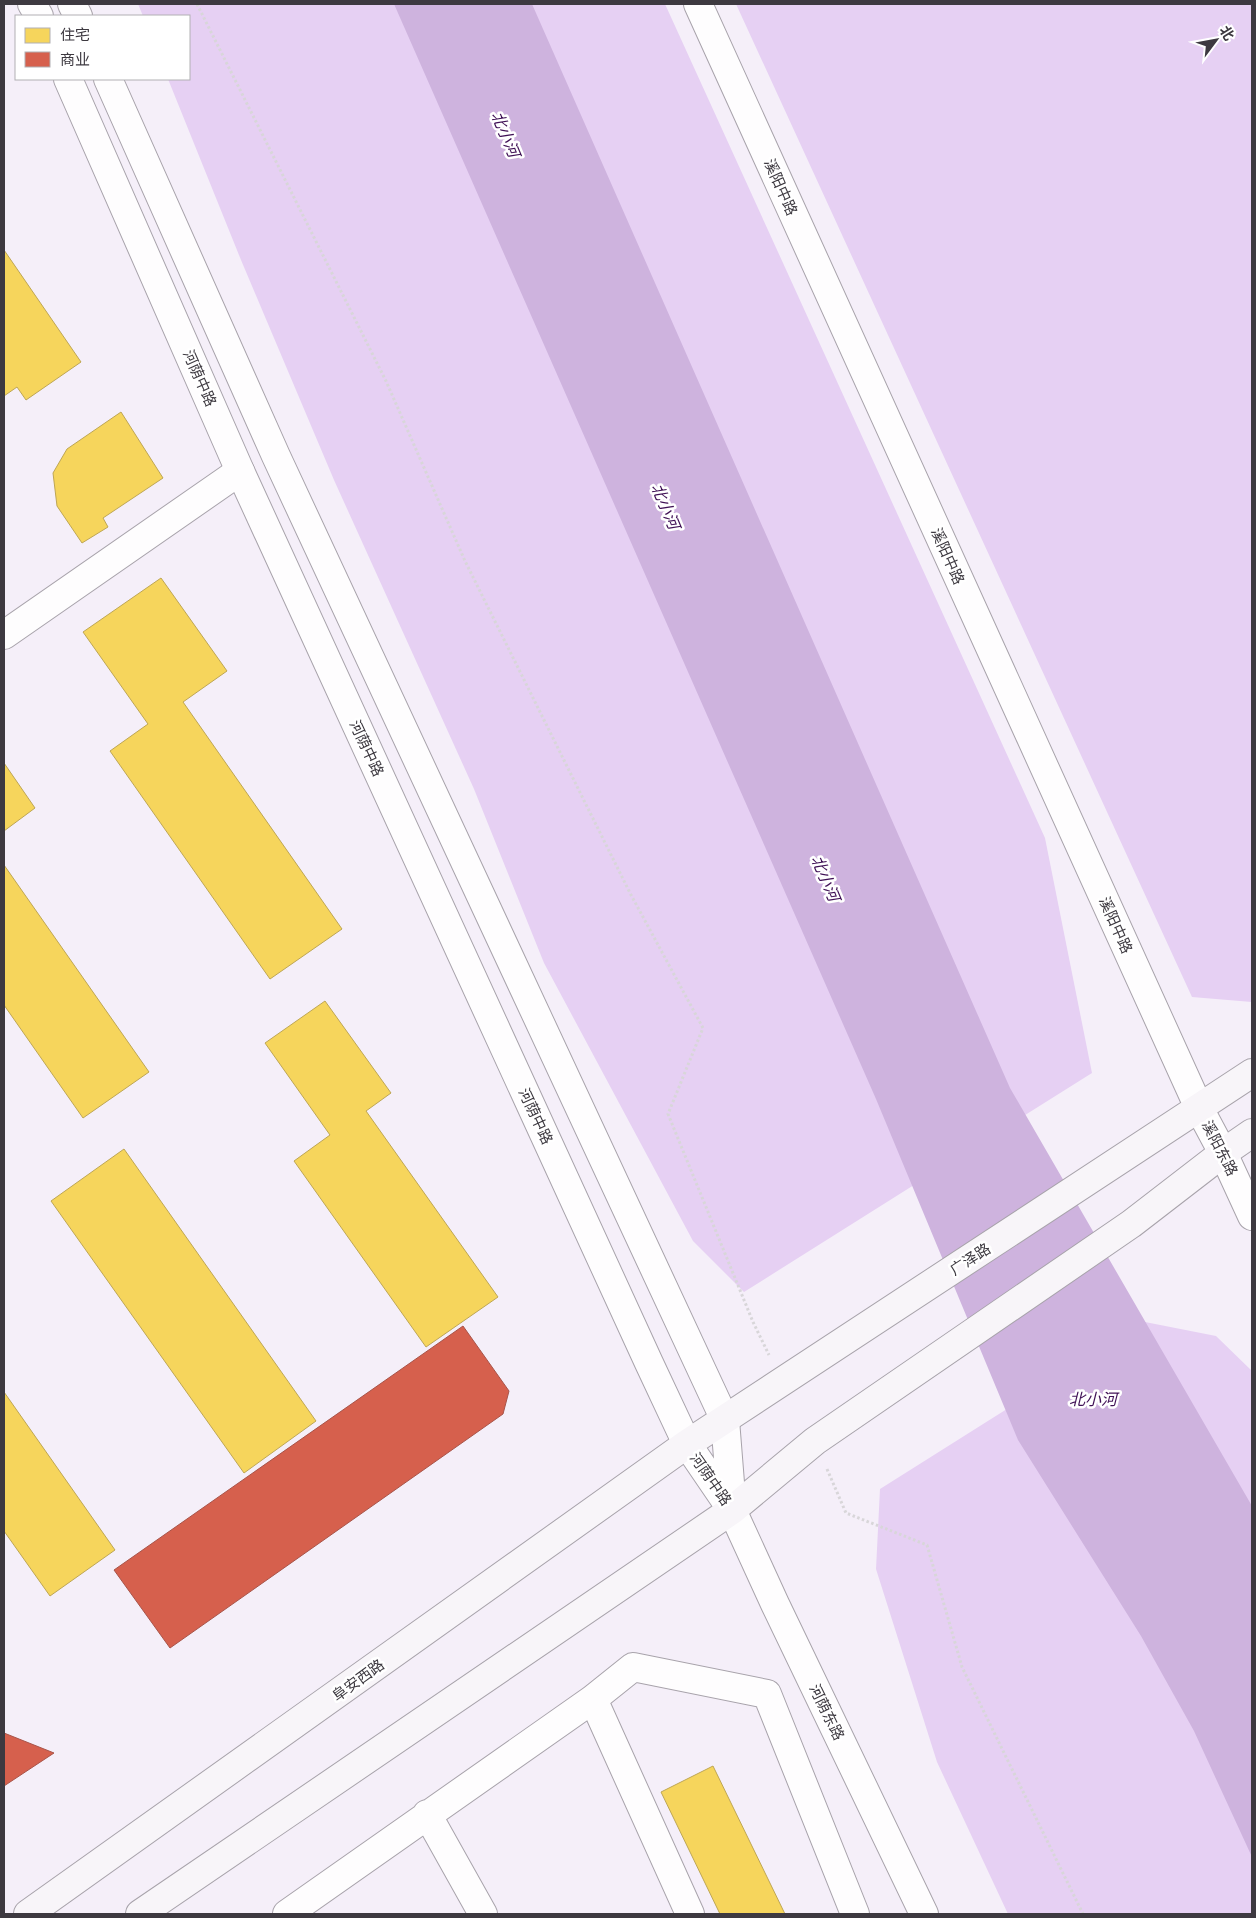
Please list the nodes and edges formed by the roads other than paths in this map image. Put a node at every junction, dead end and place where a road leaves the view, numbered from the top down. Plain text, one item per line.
1 (32, 4) edge
2 (698, 4) edge
3 (38, 15) edge
4 (68, 80) edge
5 (108, 80) edge
6 (240, 471) junction
7 (4, 635) edge
8 (1252, 1073) edge
9 (1199, 1108) junction
10 (1252, 1133) edge
11 (1223, 1152) junction
12 (1252, 1216) edge
13 (725, 1420) junction
14 (687, 1444) junction
15 (732, 1510) junction
16 (593, 1699) junction
17 (427, 1814) junction
18 (28, 1914) edge
19 (140, 1914) edge
20 (287, 1914) edge
21 (484, 1914) edge
22 (690, 1914) edge
23 (856, 1914) edge
24 (924, 1914) edge

1 - 3 street
2 - 9 street, 溪阳中路
4 - 6 street, 河荫中路
5 - 13 street, 河荫中路
6 - 7 street
6 - 14 street, 河荫中路
8 - 9 main road, 广泽路
9 - 11 street, 溪阳东路
9 - 13 main road, 广泽路
10 - 11 main road
11 - 12 street, 溪阳东路
11 - 15 main road
13 - 14 main road, 广泽路
13 - 15 street, 河荫中路
14 - 15 street, 河荫中路
14 - 18 main road, 阜安西路
15 - 19 main road
15 - 24 street, 河荫东路
16 - 17 street
16 - 22 street
16 - 23 street
17 - 20 street
17 - 21 street

